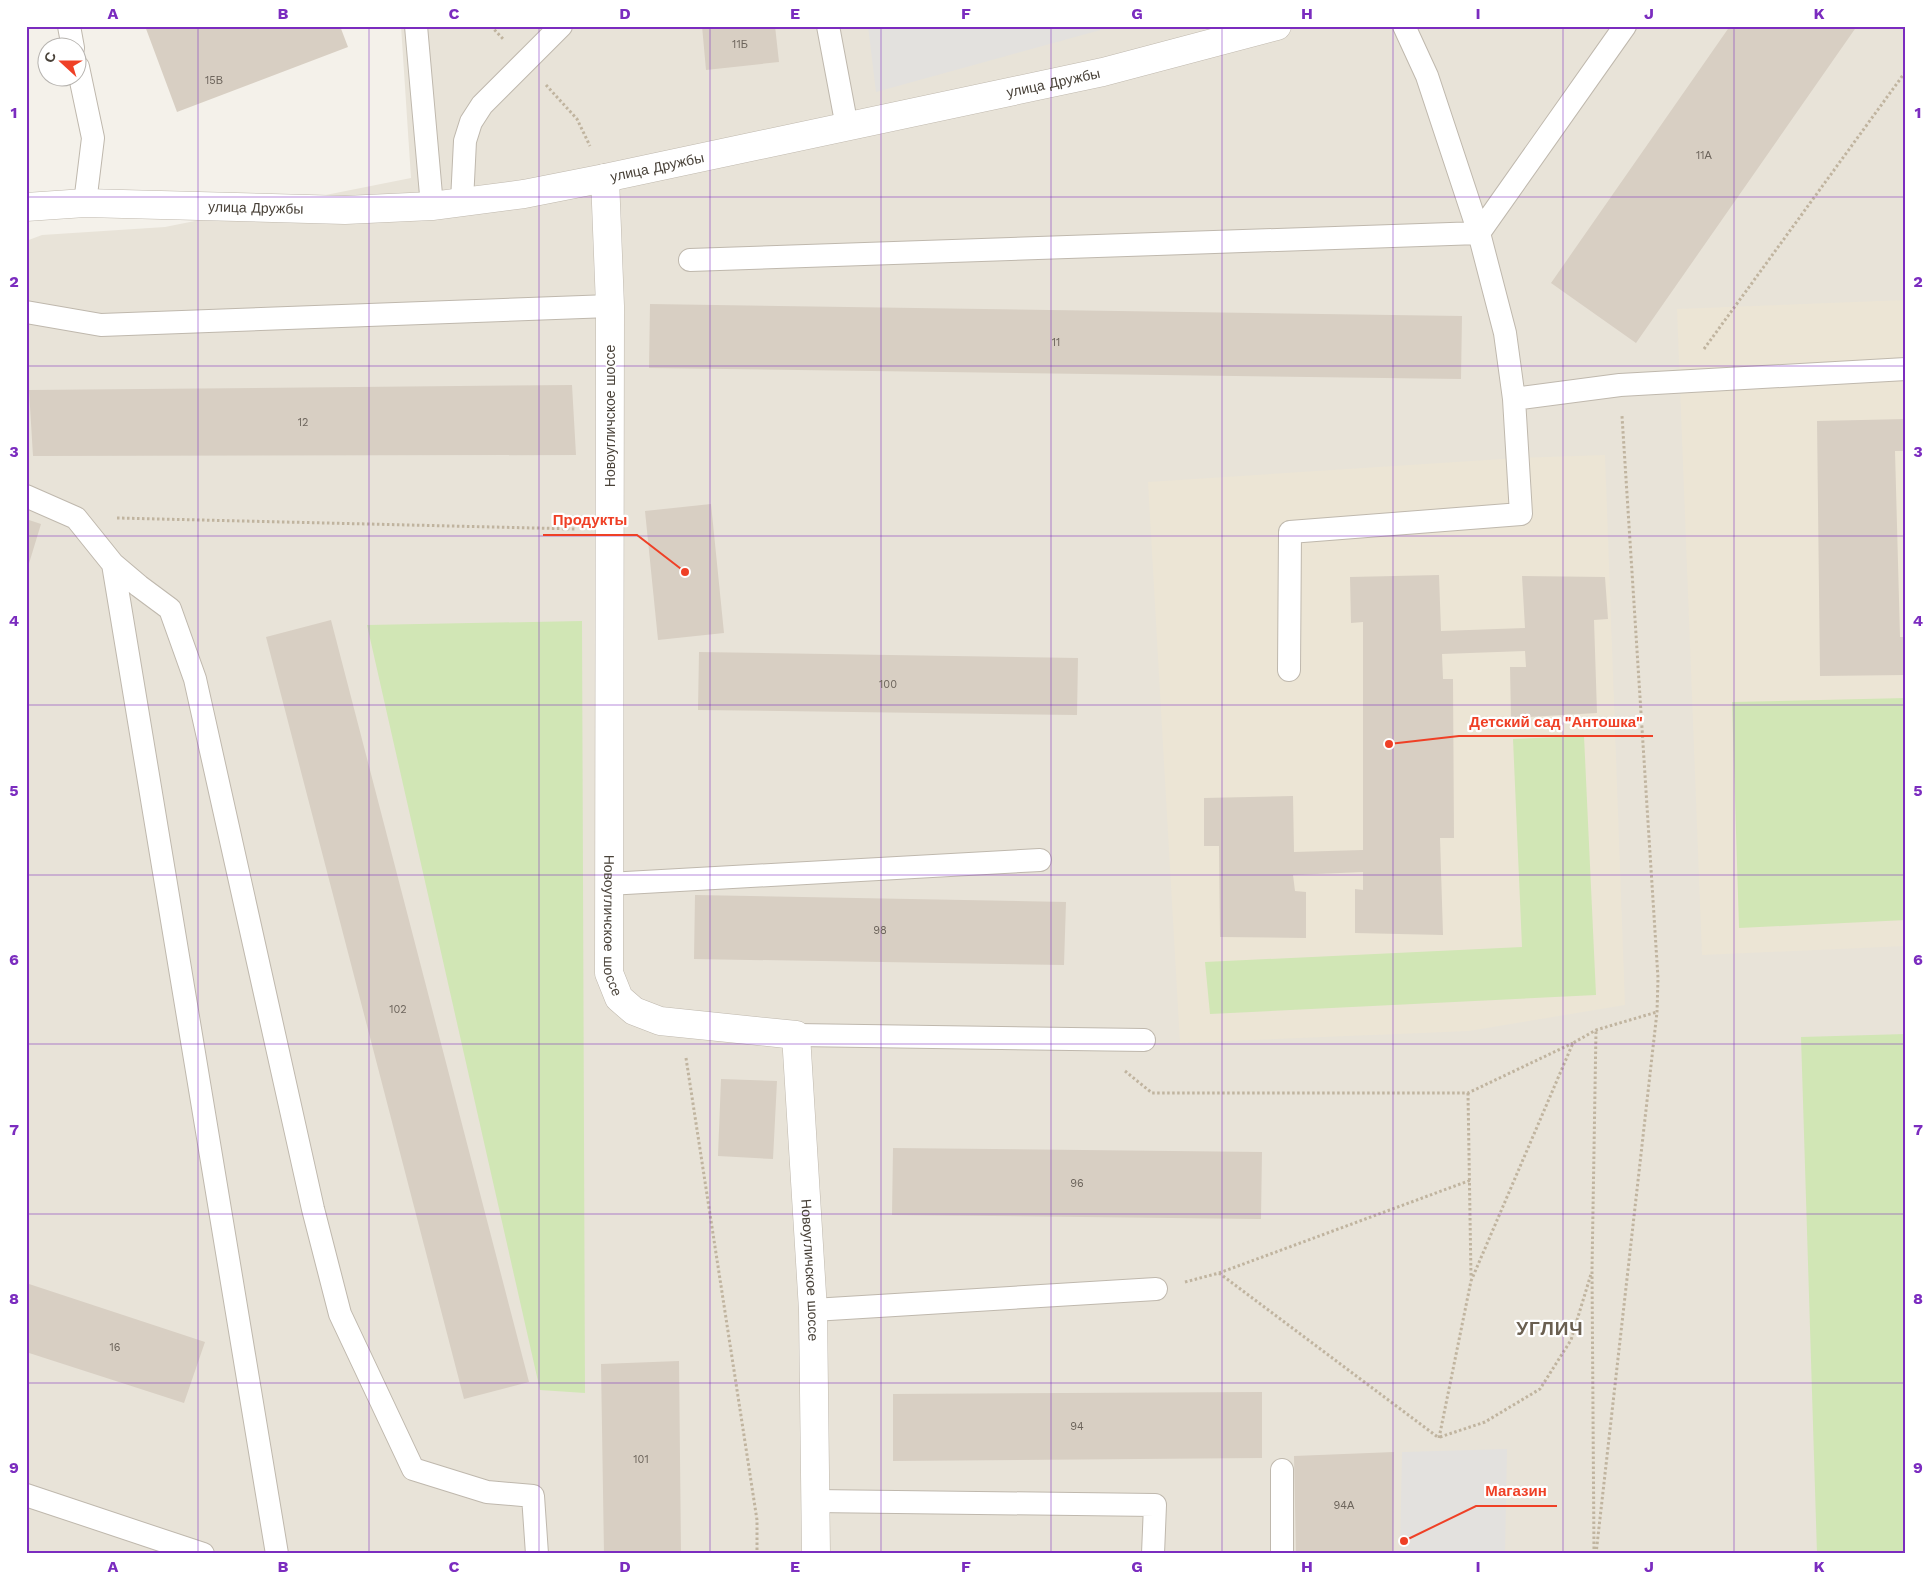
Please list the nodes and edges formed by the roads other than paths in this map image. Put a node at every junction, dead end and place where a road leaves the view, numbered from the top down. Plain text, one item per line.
1 (416, 26) edge
2 (561, 26) edge
3 (828, 26) edge
4 (1277, 26) edge
5 (1404, 26) edge
6 (1625, 26) edge
7 (83, 88) edge
8 (847, 127) junction
9 (605, 178) junction
10 (462, 201) junction
11 (85, 202) junction
12 (432, 206) junction
13 (26, 208) edge
14 (1479, 233) junction
15 (690, 260) dead end
16 (610, 306) junction
17 (26, 312) edge
18 (1906, 369) edge
19 (1514, 399) junction
20 (26, 496) edge
21 (113, 564) junction
22 (1289, 670) dead end
23 (1040, 860) dead end
24 (608, 884) junction
25 (796, 1035) junction
26 (1144, 1040) dead end
27 (1156, 1290) road end
28 (813, 1310) junction
29 (1282, 1470) dead end
30 (26, 1495) edge
31 (815, 1501) junction
32 (203, 1554) edge
33 (277, 1554) edge
34 (537, 1554) edge
35 (816, 1554) edge
36 (1154, 1554) edge
37 (1282, 1554) edge

1 - 12 lane
2 - 10 lane
3 - 8 lane
4 - 8 street, улица Дружбы
5 - 14 lane
6 - 14 lane
7 - 11 lane
8 - 9 street, улица Дружбы
9 - 10 street, улица Дружбы
9 - 16 street, Новоугличское шоссе
10 - 12 street, улица Дружбы
11 - 12 street, улица Дружбы
11 - 13 street, улица Дружбы
14 - 15 lane
14 - 19 lane
16 - 17 lane
16 - 24 street, Новоугличское шоссе
18 - 19 lane
19 - 22 lane
20 - 21 lane
21 - 33 lane
21 - 34 lane
23 - 24 lane
24 - 25 street, Новоугличское шоссе
25 - 26 lane
25 - 28 street, Новоугличское шоссе
27 - 28 lane
28 - 31 street, Новоугличское шоссе
29 - 37 lane
30 - 32 lane
31 - 35 street, Новоугличское шоссе
31 - 36 lane

